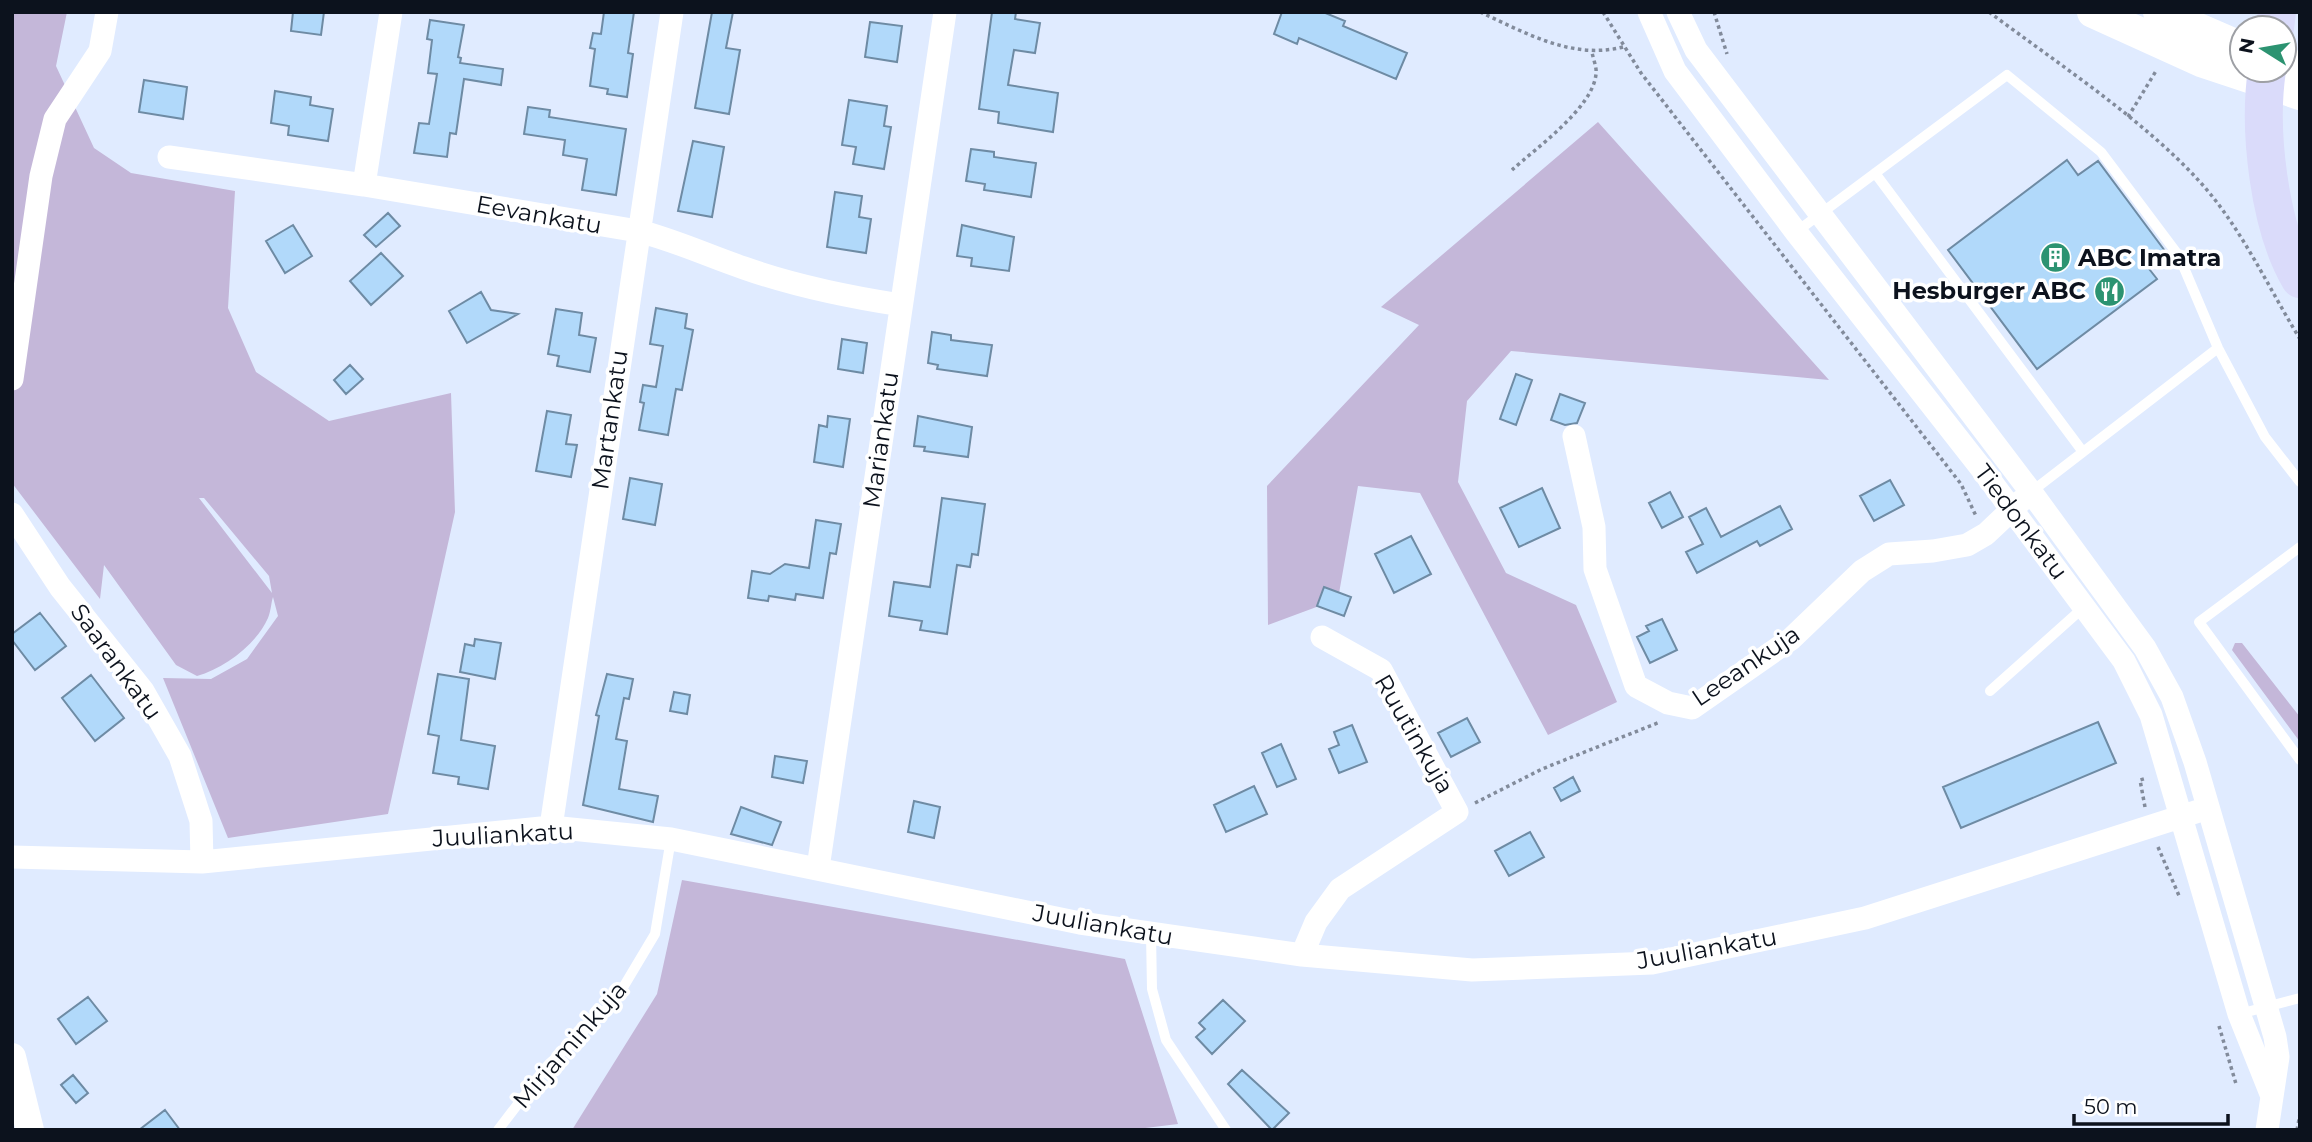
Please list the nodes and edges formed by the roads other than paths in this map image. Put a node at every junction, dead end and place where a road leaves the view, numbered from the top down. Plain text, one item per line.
1 (107, 12) edge
2 (391, 12) edge
3 (672, 12) edge
4 (945, 12) edge
5 (1649, 12) edge
6 (1678, 12) edge
7 (1696, 12) edge
8 (2093, 12) edge
9 (2160, 12) edge
10 (2228, 42) edge
11 (2228, 67) edge
12 (1720, 84) junction
13 (2278, 84) edge
14 (169, 157) dead end
15 (1875, 173) junction
16 (364, 185) junction
17 (1819, 215) junction
18 (638, 231) junction
19 (1796, 232) junction
20 (2300, 279) edge
21 (901, 305) junction
22 (2218, 348) junction
23 (12, 379) edge
24 (1574, 436) dead end
25 (2083, 452) junction
26 (2300, 482) edge
27 (2031, 492) junction
28 (2012, 510) junction
29 (12, 514) edge
30 (2300, 547) edge
31 (2084, 607) junction
32 (1322, 637) dead end
33 (1990, 691) dead end
34 (2300, 760) edge
35 (2208, 808) junction
36 (2181, 817) junction
37 (551, 827) junction
38 (671, 839) junction
39 (12, 857) edge
40 (202, 862) junction
41 (818, 868) junction
42 (1151, 934) junction
43 (1302, 955) junction
44 (2300, 999) edge
45 (2265, 1007) junction
46 (2239, 1014) junction
47 (12, 1057) edge
48 (2272, 1095) junction
49 (30, 1130) edge
50 (498, 1130) edge
51 (1226, 1130) edge
52 (2267, 1130) edge

1 - 23 street
2 - 16 street
3 - 18 street, Martankatu
4 - 21 street, Mariankatu
5 - 19 street, Tiedonkatu
6 - 12 street, Tiedonkatu
7 - 12 street, Tiedonkatu
8 - 11 main road
9 - 10 main road
12 - 17 street, Tiedonkatu
13 - 20 highway
14 - 16 street, Eevankatu
15 - 17 lane
15 - 22 lane
15 - 25 lane
16 - 18 street, Eevankatu
17 - 19 lane
17 - 27 street, Tiedonkatu
18 - 21 street, Eevankatu
18 - 37 street, Martankatu
19 - 28 street, Tiedonkatu
21 - 41 street, Mariankatu
22 - 25 lane
22 - 26 lane
24 - 28 street, Leeankuja
25 - 27 lane
27 - 28 street, Leeankuja
27 - 35 street, Tiedonkatu
28 - 31 street, Tiedonkatu
29 - 40 street, Saarankatu
30 - 34 lane
31 - 33 lane
31 - 36 street, Tiedonkatu
32 - 43 street, Ruutinkuja
35 - 36 street, Juuliankatu
35 - 45 street, Tiedonkatu
36 - 43 street, Juuliankatu
36 - 46 street, Tiedonkatu
37 - 38 street, Juuliankatu
37 - 40 street, Juuliankatu
38 - 41 street, Juuliankatu
38 - 50 lane, Mirjaminkuja
39 - 40 street, Juuliankatu
41 - 42 street, Juuliankatu
42 - 43 street, Juuliankatu
42 - 51 lane
44 - 45 lane
45 - 46 lane
45 - 48 street, Tiedonkatu
46 - 48 street, Tiedonkatu
47 - 49 street
48 - 52 street, Tiedonkatu

